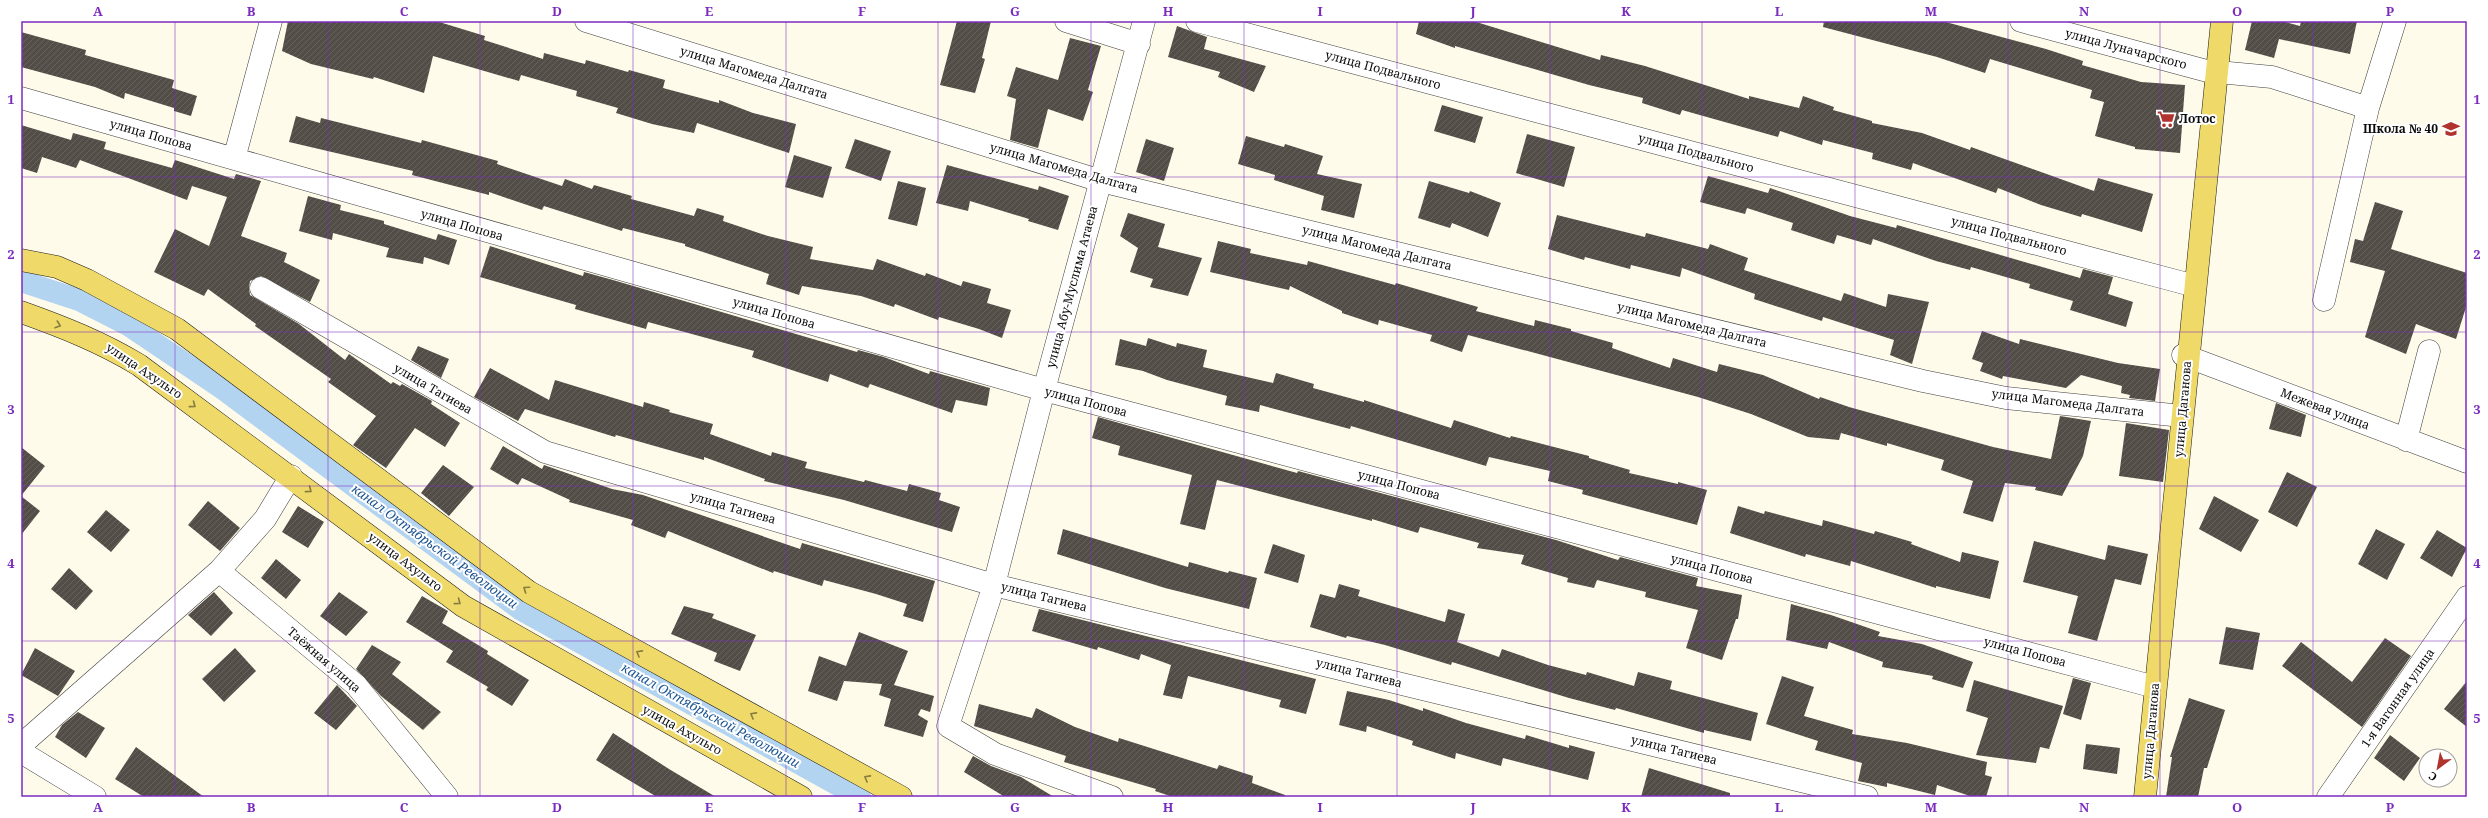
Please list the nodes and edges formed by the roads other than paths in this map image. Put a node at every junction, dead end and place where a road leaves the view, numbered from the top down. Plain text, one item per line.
1 (271, 21) edge
2 (586, 21) edge
3 (1066, 21) edge
4 (1144, 21) edge
5 (1197, 21) edge
6 (2021, 21) edge
7 (2213, 21) edge
8 (2222, 21) edge
9 (2395, 21) edge
10 (1139, 44) junction
11 (2212, 72) junction
12 (21, 98) edge
13 (2368, 108) junction
14 (234, 159) junction
15 (1101, 181) junction
16 (21, 260) edge
17 (2193, 285) junction
18 (261, 288) dead end
19 (2324, 300) dead end
20 (21, 312) edge
21 (2429, 351) dead end
22 (2185, 356) junction
23 (1044, 390) junction
24 (2180, 416) junction
25 (2406, 440) junction
26 (2467, 462) edge
27 (291, 476) junction
28 (219, 571) junction
29 (994, 585) junction
30 (2467, 597) edge
31 (2153, 686) junction
32 (21, 745) edge
33 (21, 752) edge
34 (95, 797) edge
35 (447, 797) edge
36 (802, 797) edge
37 (901, 797) edge
38 (1112, 797) edge
39 (1867, 797) edge
40 (2140, 797) edge
41 (2145, 797) edge
42 (2328, 797) edge

1 - 14 street
2 - 15 street, улица Магомеда Далгата
3 - 10 street
4 - 10 street, улица Абу-Муслима Атаева
5 - 17 street, улица Подвального
6 - 11 street, улица Луначарского
7 - 11 main road, улица Даганова
8 - 11 main road, улица Даганова
9 - 13 street
10 - 15 street, улица Абу-Муслима Атаева
11 - 13 street, улица Луначарского
11 - 17 main road, улица Даганова
12 - 14 street, улица Попова
13 - 19 street
14 - 23 street, улица Попова
15 - 23 street, улица Абу-Муслима Атаева
15 - 24 street, улица Магомеда Далгата
37 -> 16 main road
17 - 22 main road, улица Даганова
18 - 29 street, улица Тагиева
20 -> 27 main road, улица Ахульго
21 - 25 street
22 - 24 main road, улица Даганова
22 - 25 street, Межевая улица
23 - 29 street, улица Абу-Муслима Атаева
23 - 31 street, улица Попова
24 - 31 main road, улица Даганова
25 - 26 street, Межевая улица
27 - 28 street
27 -> 36 main road, улица Ахульго
28 - 32 street
28 - 35 street, Таёжная улица
29 - 38 street, улица Абу-Муслима Атаева
29 - 39 street, улица Тагиева
30 - 42 street, 1-я Вагонная улица
31 - 40 main road, улица Даганова
31 - 41 main road, улица Даганова
33 - 34 street

